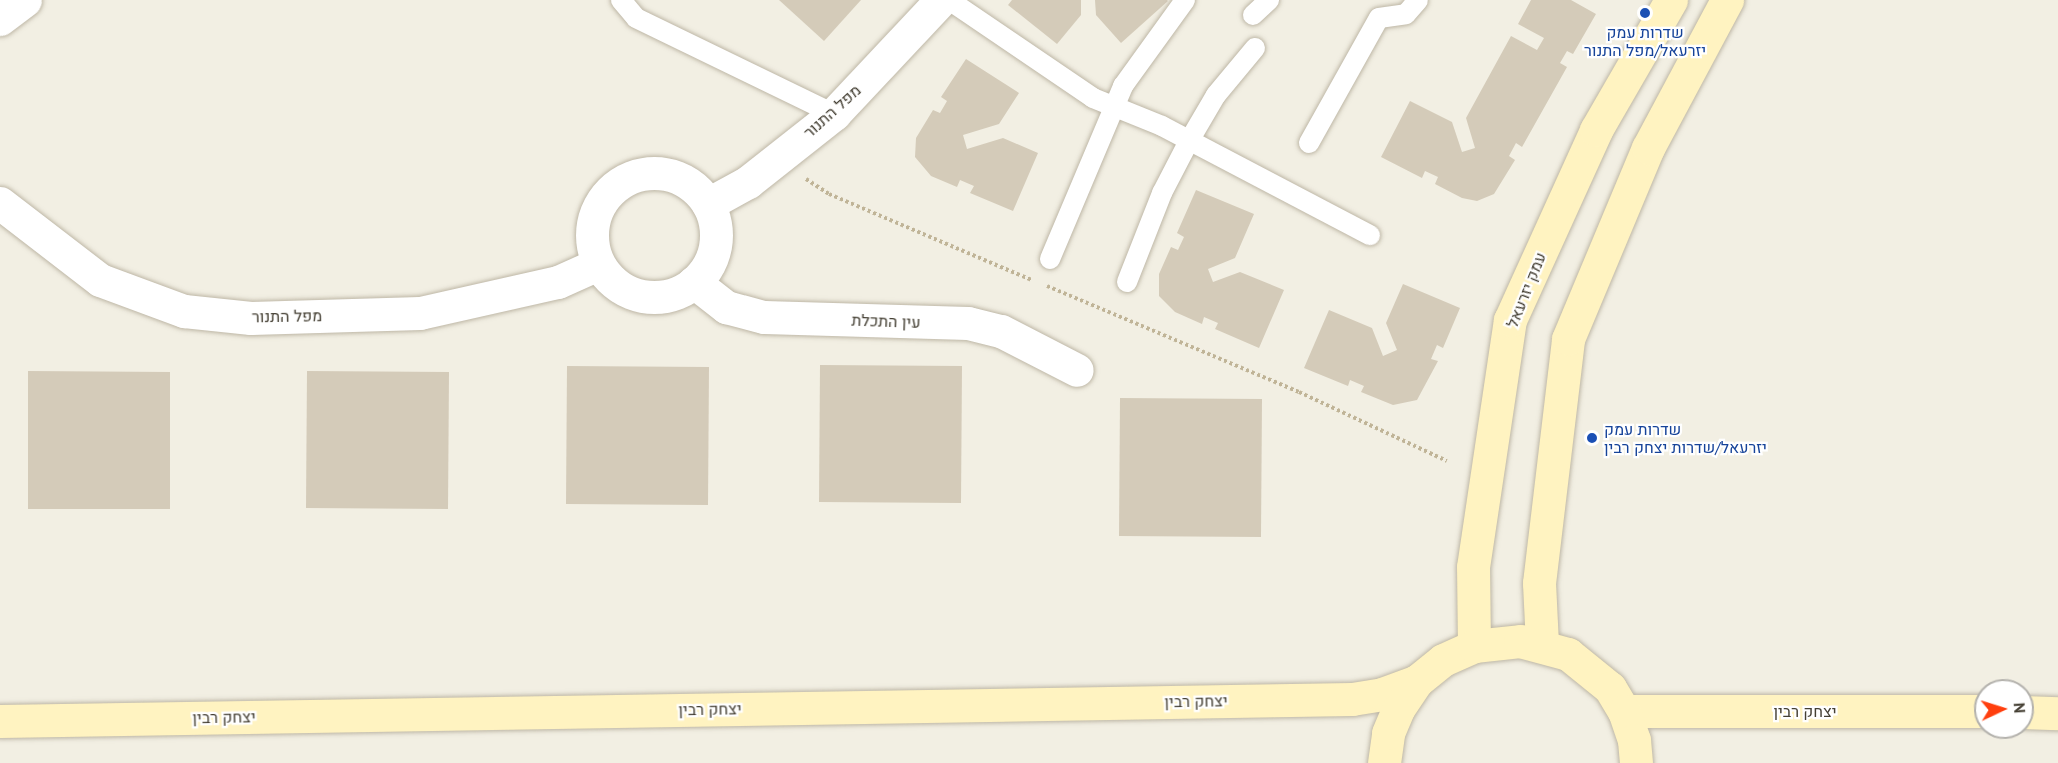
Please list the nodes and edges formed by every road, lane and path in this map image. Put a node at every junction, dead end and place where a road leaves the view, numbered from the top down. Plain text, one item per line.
1 (25, 0) edge
2 (621, 0) edge
3 (941, 0) edge
4 (949, 0) edge
5 (1185, 0) edge
6 (1269, 0) edge
7 (1418, 0) edge
8 (1671, 0) edge
9 (1727, 0) edge
10 (1253, 15) dead end
11 (0, 19) edge
12 (1255, 48) dead end
13 (1113, 106) junction
14 (834, 114) junction
15 (1190, 141) junction
16 (1309, 143) dead end
17 (776, 159) junction
18 (0, 203) edge
19 (708, 204) junction
20 (1370, 235) dead end
21 (1050, 259) dead end
22 (598, 264) junction
23 (694, 282) junction
24 (1127, 282) dead end
25 (1077, 370) dead end
26 (1447, 461) dead end
27 (1542, 644) junction
28 (1474, 646) junction
29 (1417, 681) junction
30 (1624, 711) junction
31 (1974, 711) edge
32 (2034, 712) edge
33 (2058, 713) edge
34 (0, 721) edge
35 (1384, 763) edge
36 (1636, 763) edge

1 - 11 street
2 - 14 lane
3 - 14 street, מפל התנור
4 - 13 lane
5 - 13 lane
6 - 10 lane
7 - 16 lane
8 - 28 main road, עמק יזרעאל
9 - 27 main road
12 - 15 lane
13 - 15 lane
13 - 21 lane
14 - 17 street, מפל התנור
15 - 20 lane
15 - 24 lane
17 - 19 street, מפל התנור
17 - 26 path
18 - 22 street, מפל התנור
19 - 22 street
19 - 23 street
22 - 23 street
23 - 25 street, עין התכלת
27 - 28 main road
27 - 30 main road
28 - 29 main road
29 - 34 main road, יצחק רבין
29 - 35 main road
30 - 31 main road, יצחק רבין
30 - 36 main road
32 - 33 main road

